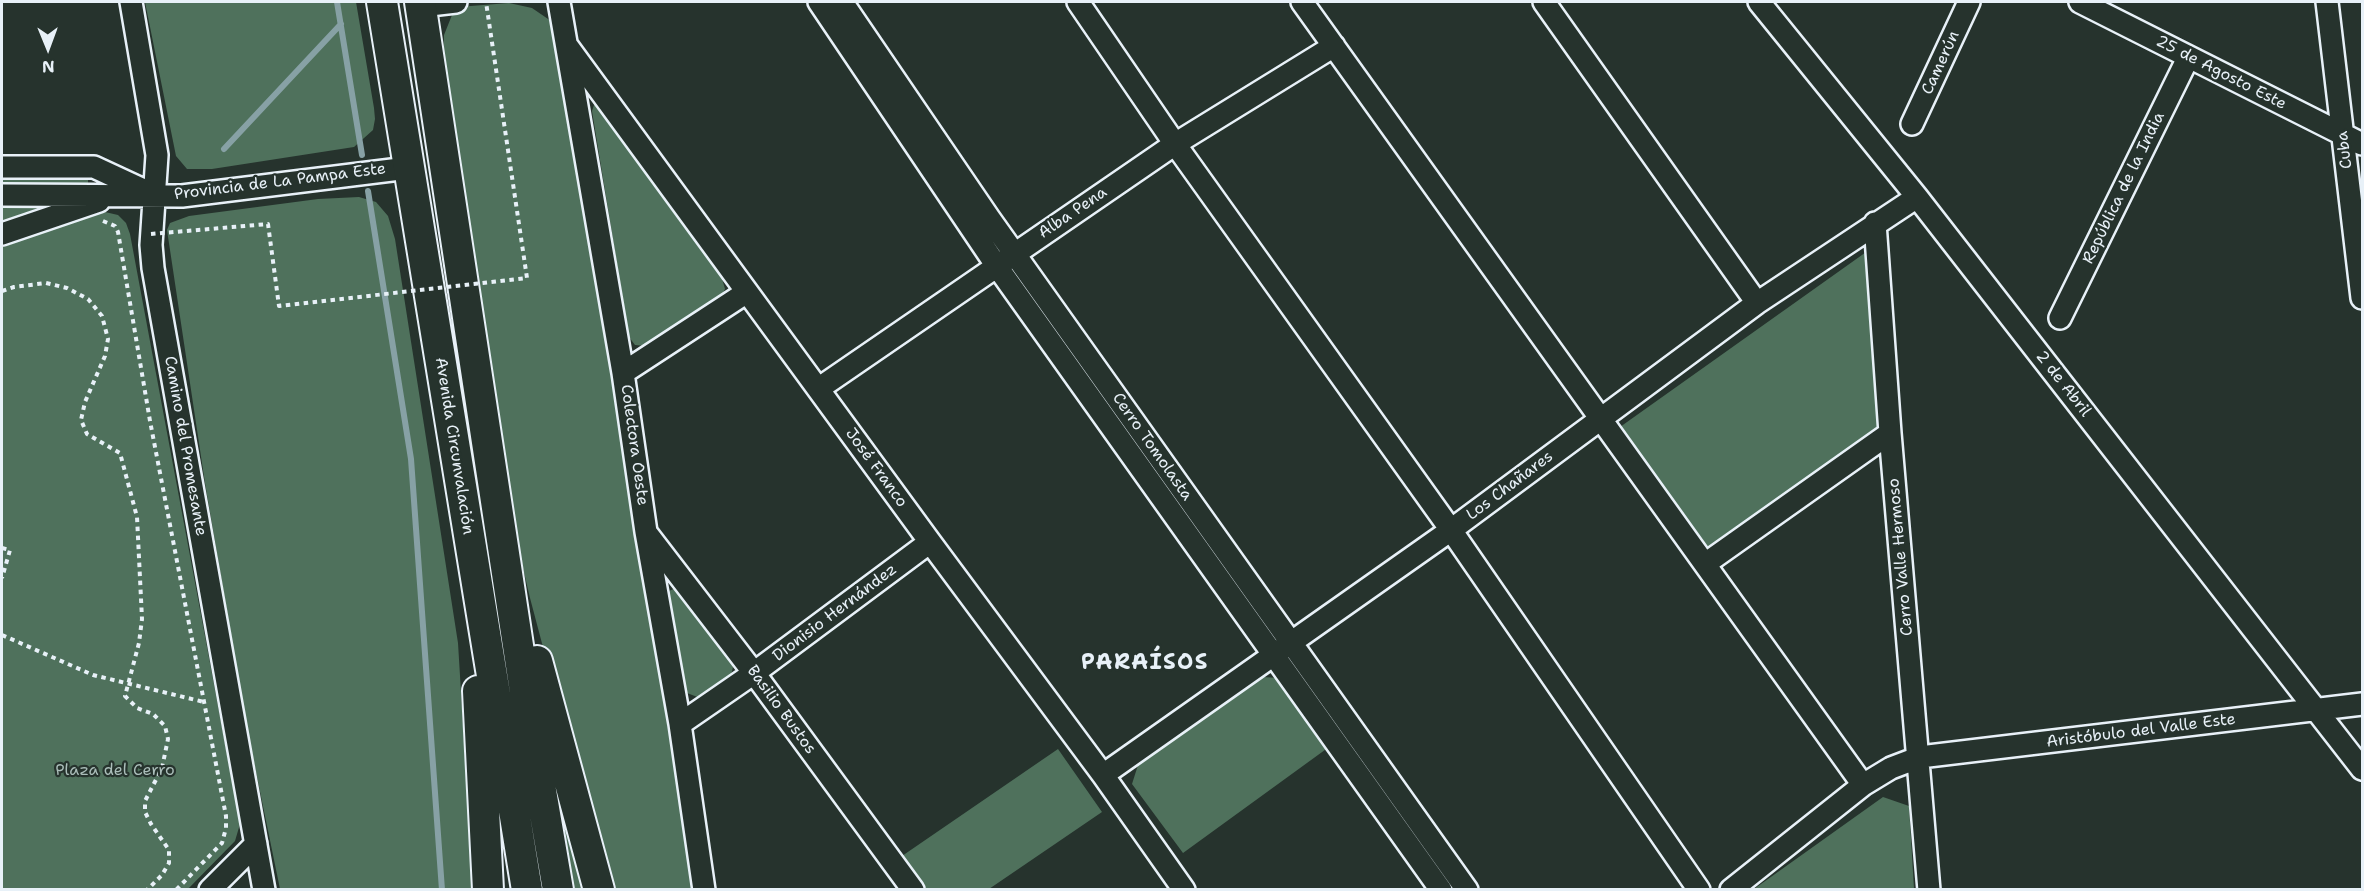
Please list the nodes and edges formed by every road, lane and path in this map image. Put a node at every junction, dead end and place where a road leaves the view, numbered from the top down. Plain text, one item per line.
1 (131, 2) edge
2 (382, 2) edge
3 (456, 2) edge
4 (486, 2) edge
5 (560, 2) edge
6 (819, 2) edge
7 (842, 2) edge
8 (1078, 2) edge
9 (1302, 2) edge
10 (1544, 2) edge
11 (1760, 2) edge
12 (1969, 2) edge
13 (2080, 2) edge
14 (2327, 2) edge
15 (420, 4) edge
16 (1334, 46) junction
17 (568, 47) junction
18 (2188, 58) junction
19 (1912, 124) dead end
20 (2343, 134) junction
21 (1175, 144) junction
22 (2362, 144) edge
23 (2, 167) edge
24 (408, 168) junction
25 (2, 195) edge
26 (153, 195) junction
27 (113, 196) junction
28 (1917, 197) junction
29 (97, 221) dead end
30 (1875, 224) junction
31 (2, 234) edge
32 (151, 234) junction
33 (1014, 253) junction
34 (996, 265) junction
35 (2, 291) edge
36 (747, 292) junction
37 (2362, 298) edge
38 (1757, 303) junction
39 (2060, 318) dead end
40 (623, 373) junction
41 (818, 389) junction
42 (1599, 418) junction
43 (1890, 433) junction
44 (493, 481) junction
45 (1451, 530) junction
46 (646, 532) junction
47 (930, 542) junction
48 (2, 548) edge
49 (472, 556) junction
50 (1705, 564) junction
51 (2, 578) edge
52 (2, 635) edge
53 (1292, 641) junction
54 (1274, 654) junction
55 (754, 673) junction
56 (128, 683) junction
57 (204, 702) junction
58 (2362, 704) edge
59 (2317, 710) junction
60 (680, 724) junction
61 (1920, 757) junction
62 (2362, 769) edge
63 (1103, 775) junction
64 (1863, 785) junction
65 (256, 844) junction
66 (147, 890) edge
67 (176, 890) edge
68 (210, 890) edge
69 (264, 890) edge
70 (488, 890) edge
71 (527, 890) edge
72 (558, 890) edge
73 (598, 890) edge
74 (704, 890) edge
75 (913, 890) edge
76 (1184, 890) edge
77 (1441, 890) edge
78 (1467, 890) edge
79 (1699, 890) edge
80 (1731, 890) edge
81 (1929, 890) edge

1 - 26 street, Camino del Promesante
2 - 24 highway, Avenida Circunvalación
3 - 15 street
4 - 32 path, bridge
5 - 17 street, Colectora Oeste
6 - 34 street, Cerro Tomolasta
7 - 33 street, Cerro Tomolasta
8 - 21 street
9 - 16 street
10 - 38 street
11 - 28 street, 2 de Abril
12 - 19 street, Camerún
13 - 18 street, 25 de Agosto Este
14 - 20 street, Cuba
15 - 44 highway, Avenida Circunvalación
16 - 21 street, Alba Pena
16 - 42 street
17 - 36 street, José Franco
17 - 40 street, Colectora Oeste
18 - 20 street, 25 de Agosto Este
18 - 39 street, República de la India
20 - 22 street, 25 de Agosto Este
20 - 37 street, Cuba
21 - 33 street, Alba Pena
21 - 45 street
23 - 26 street, Provincia de La Pampa Este
24 - 26 street, Provincia de La Pampa Este
24 - 49 highway, Avenida Circunvalación
25 - 27 street, Provincia de La Pampa Este
26 - 27 street, Provincia de La Pampa Este
26 - 32 street, Camino del Promesante
27 - 31 street
28 - 30 street, Los Chañares
28 - 59 street, 2 de Abril
29 - 57 path
30 - 38 street, Los Chañares
30 - 43 street, Cerro Valle Hermoso
32 - 65 street, Camino del Promesante
33 - 34 street, Alba Pena
33 - 53 street, Cerro Tomolasta
34 - 41 street, Alba Pena
34 - 54 street, Cerro Tomolasta
35 - 56 path
36 - 40 street
36 - 41 street, José Franco
38 - 42 street, Los Chañares
40 - 46 street, Colectora Oeste
41 - 47 street, José Franco
42 - 45 street, Los Chañares
42 - 50 street
43 - 50 street
43 - 61 street, Cerro Valle Hermoso
44 - 72 highway, Avenida Circunvalación
44 - 73 highway
45 - 53 street, Los Chañares
45 - 79 street
46 - 55 street, Basilio Bustos
46 - 60 street, Colectora Oeste
47 - 55 street, Dionisio Hernández
47 - 63 street, José Franco
48 - 51 path
49 - 70 highway
49 - 71 highway, Avenida Circunvalación
50 - 64 street
52 - 56 path
53 - 54 street, Los Chañares
53 - 78 street, Cerro Tomolasta
54 - 63 street, Los Chañares
54 - 77 street, Cerro Tomolasta
55 - 60 street, Dionisio Hernández
55 - 75 street, Basilio Bustos
56 - 57 path
56 - 66 path
57 - 67 path
58 - 59 street, Aristóbulo del Valle Este
59 - 61 street, Aristóbulo del Valle Este
59 - 62 street, 2 de Abril
60 - 74 street, Colectora Oeste
61 - 64 street, Aristóbulo del Valle Este
61 - 81 street, Cerro Valle Hermoso
63 - 76 street, José Franco
64 - 80 street, Aristóbulo del Valle Este
65 - 68 street
65 - 69 street, Camino del Promesante

